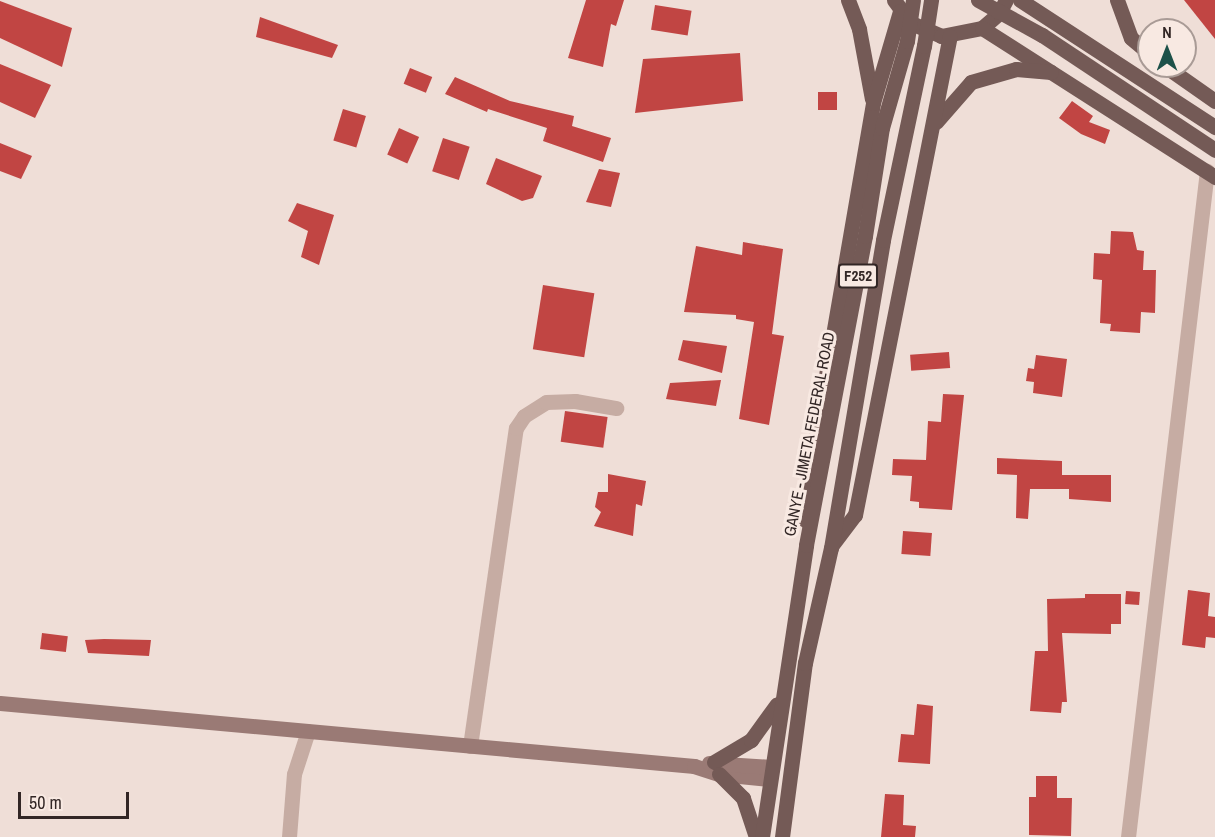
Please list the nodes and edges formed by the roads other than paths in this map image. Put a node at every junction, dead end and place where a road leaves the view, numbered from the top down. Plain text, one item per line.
1 (848, 0) edge
2 (913, 0) edge
3 (931, 0) edge
4 (978, 0) edge
5 (1006, 0) edge
6 (1020, 0) edge
7 (1117, 0) edge
8 (897, 6) edge
9 (982, 28) junction
10 (950, 36) junction
11 (1137, 43) edge
12 (1055, 73) junction
13 (1182, 78) edge
14 (1215, 101) edge
15 (873, 103) junction
16 (936, 122) junction
17 (1215, 127) edge
18 (1215, 150) edge
19 (1211, 174) edge
20 (616, 408) dead end
21 (806, 546) junction
22 (831, 548) junction
23 (782, 696) junction
24 (0, 703) edge
25 (308, 731) junction
26 (470, 746) junction
27 (717, 768) junction
28 (771, 773) junction
29 (289, 837) edge
30 (756, 837) edge
31 (762, 837) edge
32 (782, 837) edge
33 (1128, 837) edge

1 - 15 main road
2 - 21 main road, GANYE - JIMETA FEDERAL ROAD / F252, bridge
3 - 22 main road, F252, bridge
4 - 18 main road, bridge
5 - 9 main road
6 - 17 main road
7 - 11 main road
8 - 10 main road
8 - 15 main road
9 - 10 main road
9 - 12 main road
10 - 16 main road
12 - 16 main road
12 - 19 main road
13 - 14 main road
15 - 21 main road
16 - 22 main road
19 - 33 street
20 - 26 street
21 - 23 main road, GANYE - JIMETA FEDERAL ROAD / F252
22 - 32 main road, F252
23 - 27 main road
23 - 28 main road, GANYE - JIMETA FEDERAL ROAD / F252
24 - 25 main road
25 - 26 main road
25 - 29 street
26 - 27 main road
27 - 28 main road
27 - 30 main road
28 - 31 main road, GANYE - JIMETA FEDERAL ROAD / F252

